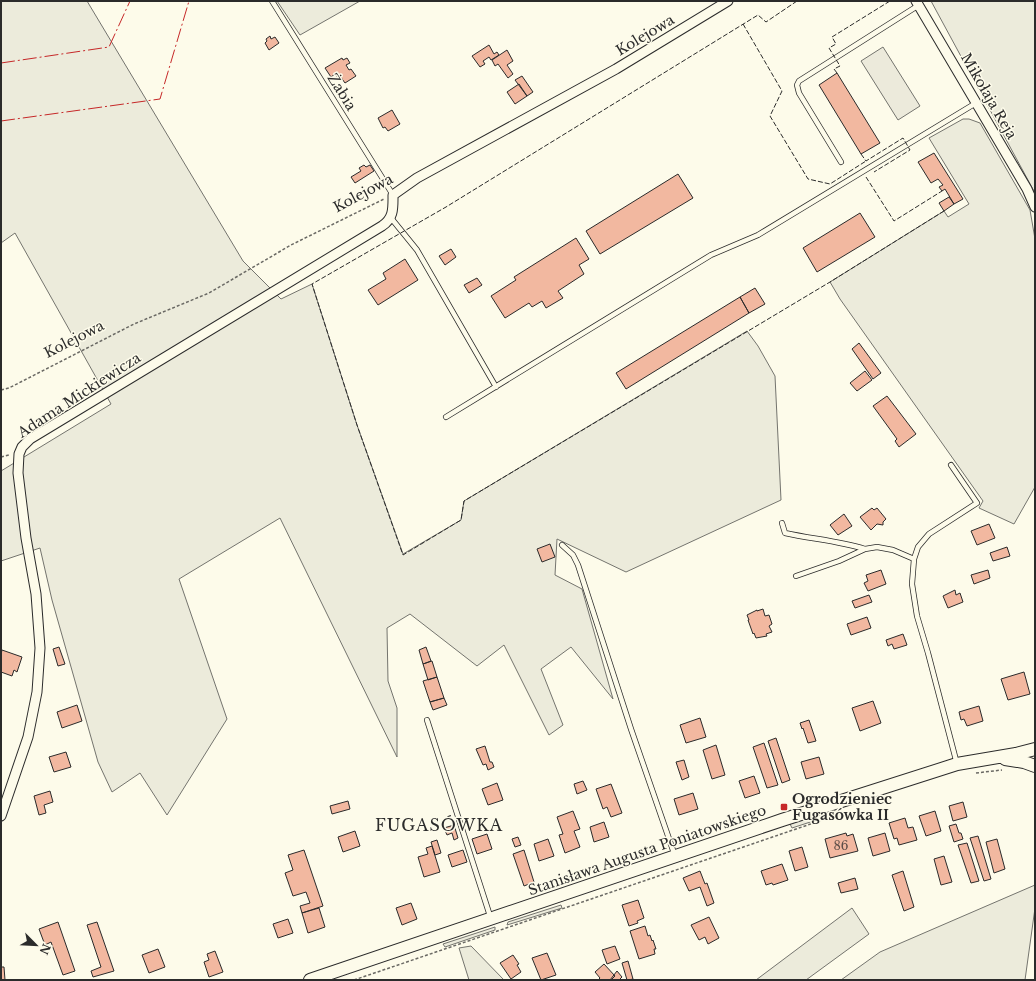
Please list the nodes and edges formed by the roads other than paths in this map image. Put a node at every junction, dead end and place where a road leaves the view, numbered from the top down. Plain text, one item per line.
1 (272, 1) edge
2 (728, 1) edge
3 (917, 3) edge
4 (976, 103) junction
5 (841, 162) dead end
6 (393, 195) junction
7 (1035, 207) edge
8 (391, 218) junction
9 (496, 387) junction
10 (446, 417) dead end
11 (951, 465) dead end
12 (782, 523) dead end
13 (562, 546) dead end
14 (865, 549) junction
15 (914, 559) junction
16 (796, 576) dead end
17 (427, 720) dead end
18 (1035, 749) edge
19 (996, 758) junction
20 (957, 764) junction
21 (1035, 766) edge
22 (1, 816) edge
23 (675, 856) junction
24 (491, 919) junction
25 (310, 980) edge

1 - 6 lane, Żabia
2 - 6 street, Kolejowa
3 - 4 street, Mikołaja Reja
3 - 5 lane
4 - 7 street, Mikołaja Reja
4 - 9 lane
6 - 8 street
8 - 9 lane
8 - 22 street, Adama Mickiewicza
9 - 10 lane
11 - 15 lane
12 - 14 lane
13 - 23 lane
14 - 15 lane
14 - 16 lane
15 - 20 lane
17 - 24 lane
18 - 19 main road, Stanisława Augusta Poniatowskiego
19 - 20 main road, Stanisława Augusta Poniatowskiego
19 - 21 main road, Stanisława Augusta Poniatowskiego
20 - 23 main road, Stanisława Augusta Poniatowskiego
23 - 24 main road, Stanisława Augusta Poniatowskiego
24 - 25 main road, Stanisława Augusta Poniatowskiego

